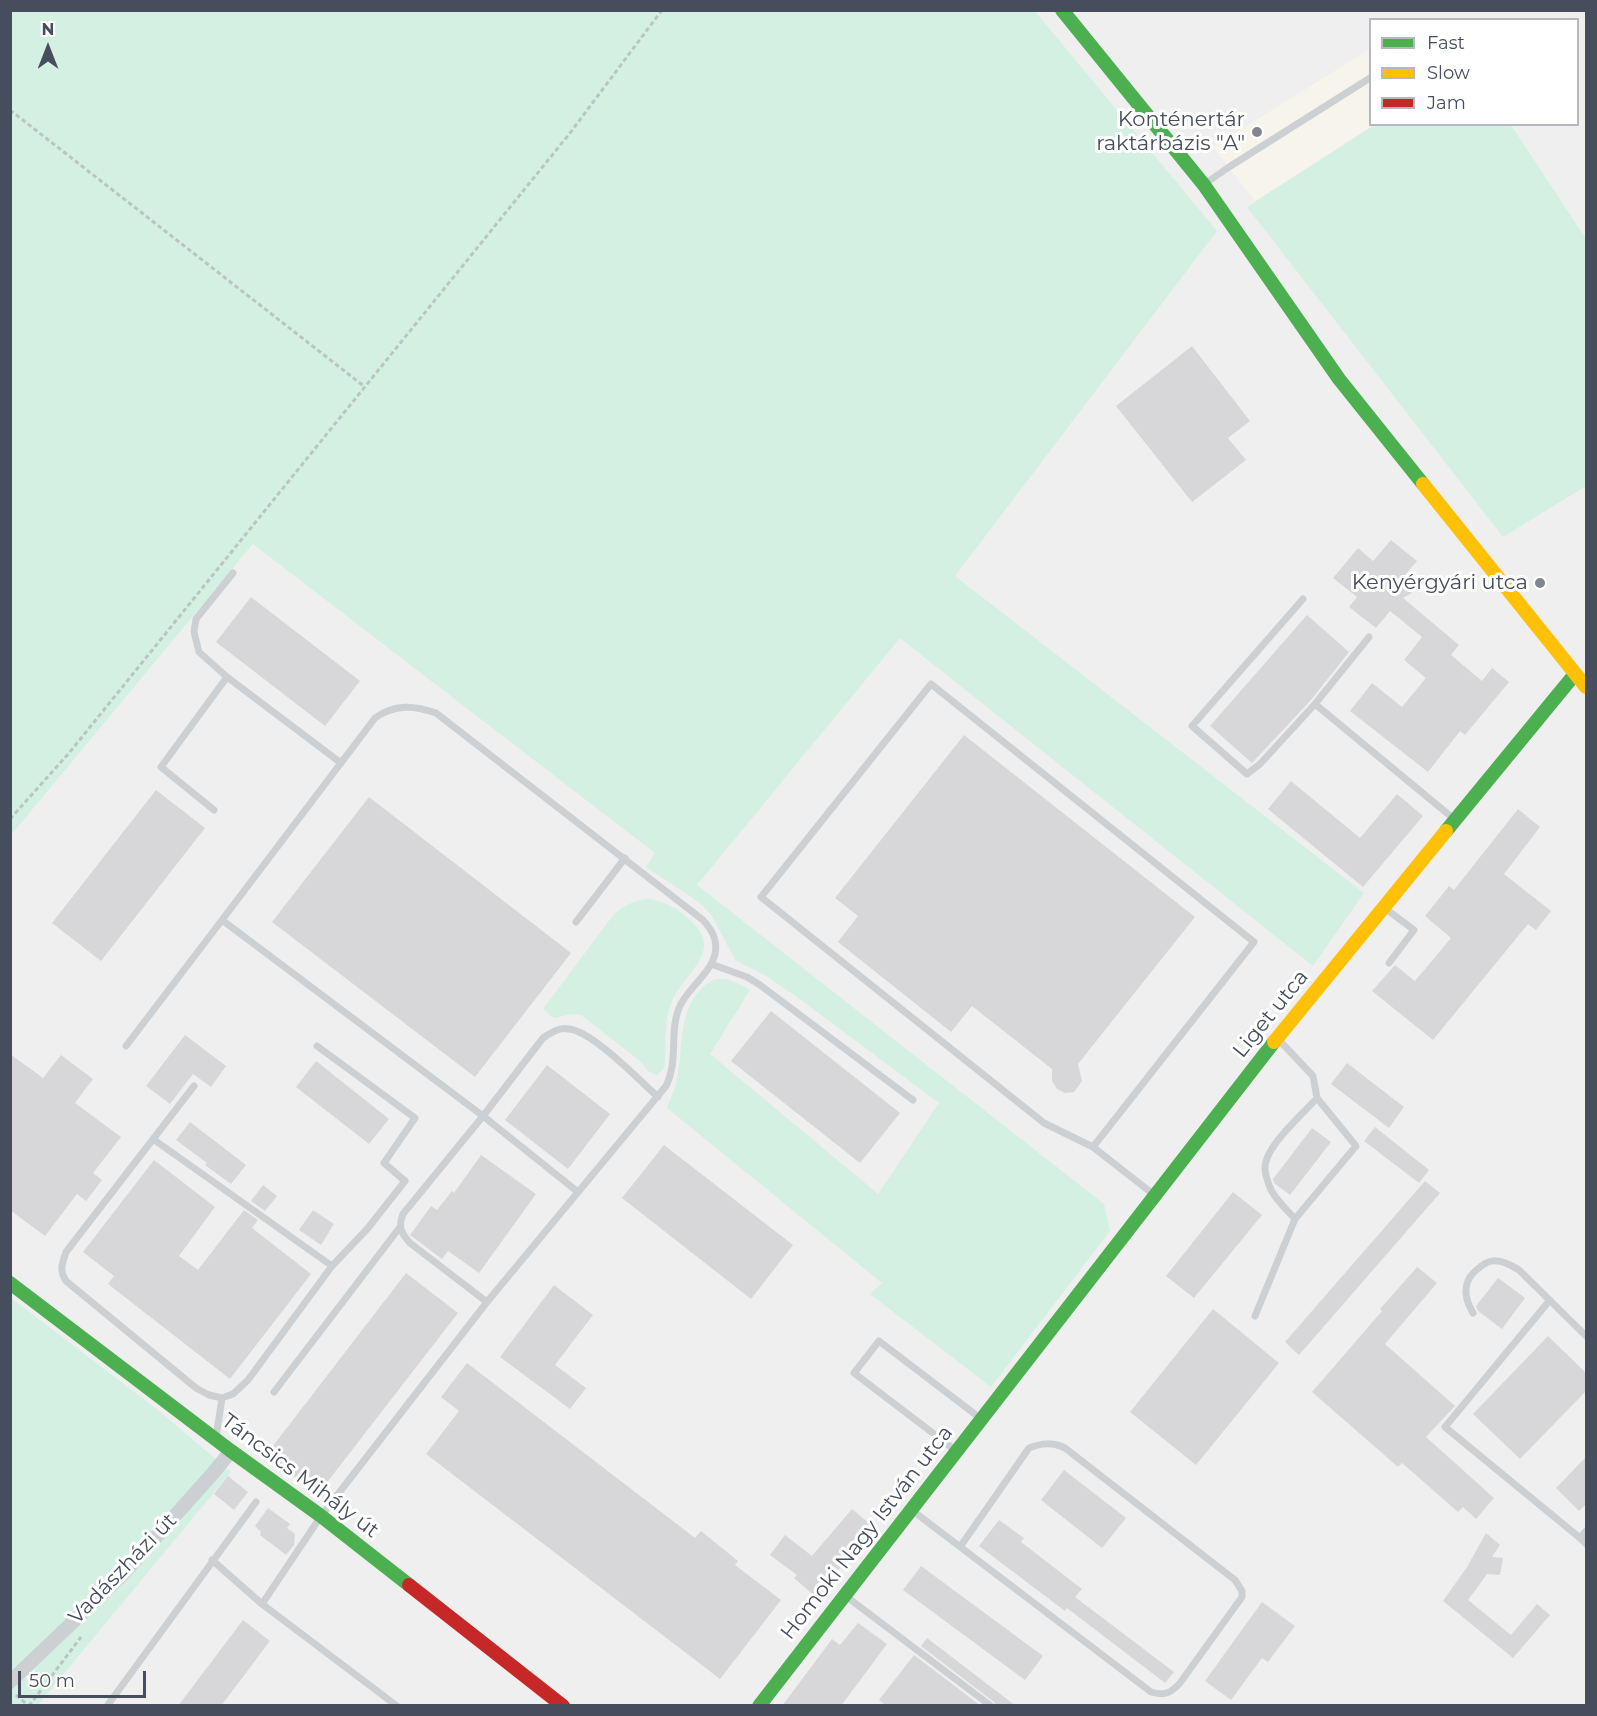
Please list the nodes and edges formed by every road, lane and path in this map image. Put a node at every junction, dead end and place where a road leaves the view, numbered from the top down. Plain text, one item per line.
1 (662, 10) edge
2 (1062, 10) edge
3 (1369, 79) edge
4 (10, 110) edge
5 (1204, 185) junction
6 (365, 387) junction
7 (233, 573) dead end
8 (1303, 599) dead end
9 (1370, 637) dead end
10 (1575, 674) junction
11 (227, 677) junction
12 (1587, 687) edge
13 (1315, 704) junction
14 (340, 763) junction
15 (214, 810) dead end
16 (10, 819) edge
17 (1456, 820) junction
18 (626, 858) junction
19 (1384, 908) junction
20 (222, 920) junction
21 (576, 922) dead end
22 (1389, 963) dead end
23 (711, 964) junction
24 (1277, 1038) junction
25 (126, 1046) dead end
26 (317, 1046) dead end
27 (194, 1086) dead end
28 (658, 1097) junction
29 (1317, 1098) junction
30 (913, 1100) dead end
31 (483, 1116) junction
32 (153, 1139) junction
33 (1093, 1147) junction
34 (578, 1192) junction
35 (1155, 1196) junction
36 (1295, 1219) junction
37 (400, 1227) junction
38 (332, 1266) junction
39 (10, 1283) edge
40 (1550, 1300) junction
41 (487, 1302) junction
42 (1473, 1313) dead end
43 (1255, 1316) dead end
44 (1587, 1336) edge
45 (1008, 1386) joint
46 (273, 1392) dead end
47 (222, 1398) junction
48 (982, 1419) junction
49 (216, 1440) junction
50 (231, 1451) junction
51 (957, 1452) junction
52 (256, 1502) dead end
53 (912, 1510) junction
54 (321, 1516) junction
55 (1587, 1531) edge
56 (1580, 1538) junction
57 (1587, 1545) edge
58 (960, 1547) junction
59 (212, 1560) junction
60 (845, 1595) junction
61 (262, 1604) junction
62 (86, 1631) dead end
63 (10, 1682) edge
64 (10, 1691) edge
65 (29, 1706) edge
66 (107, 1706) edge
67 (398, 1706) edge
68 (563, 1706) edge
69 (759, 1706) edge
70 (991, 1706) edge

1 - 6 path
2 - 5 street
3 - 5 lane
4 - 6 path
5 - 10 street
6 - 16 path
7 - 11 lane
8 - 13 lane
9 - 13 lane
10 - 12 street
10 - 17 street, Liget utca
11 - 14 lane
11 - 15 lane
13 - 17 lane
14 - 18 lane
14 - 20 lane
17 - 19 street, Liget utca
18 - 21 lane
18 - 23 lane
19 - 22 lane
19 - 24 street, Liget utca
20 - 25 lane
20 - 31 lane
23 - 28 lane
23 - 30 lane
24 - 29 lane
24 - 35 street, Liget utca
26 - 38 lane
27 - 32 lane
28 - 31 lane
28 - 34 lane
29 - 36 lane
29 - 36 lane
31 - 34 lane
31 - 37 lane
32 - 38 lane
32 - 47 lane
33 - 33 lane
33 - 35 lane
34 - 41 lane
35 - 45 street, Liget utca
36 - 43 lane
37 - 41 lane
37 - 46 lane
38 - 47 lane
39 - 49 street, Táncsics Mihály út
40 - 42 lane
40 - 44 lane
40 - 56 lane
41 - 54 lane
45 - 48 street, Homoki Nagy István utca
47 - 49 lane
48 - 51 street, Homoki Nagy István utca
48 - 51 lane
49 - 50 street, Táncsics Mihály út
50 - 54 street, Táncsics Mihály út
50 - 63 street, Vadászházi út
51 - 53 street, Homoki Nagy István utca
52 - 59 lane
53 - 58 lane
53 - 60 street, Homoki Nagy István utca
54 - 61 lane
54 - 68 street, Táncsics Mihály út
55 - 56 lane
56 - 57 lane
58 - 58 lane
59 - 61 lane
59 - 66 lane
60 - 69 street, Homoki Nagy István utca
60 - 70 lane
61 - 67 lane
62 - 65 path
64 - 65 path

